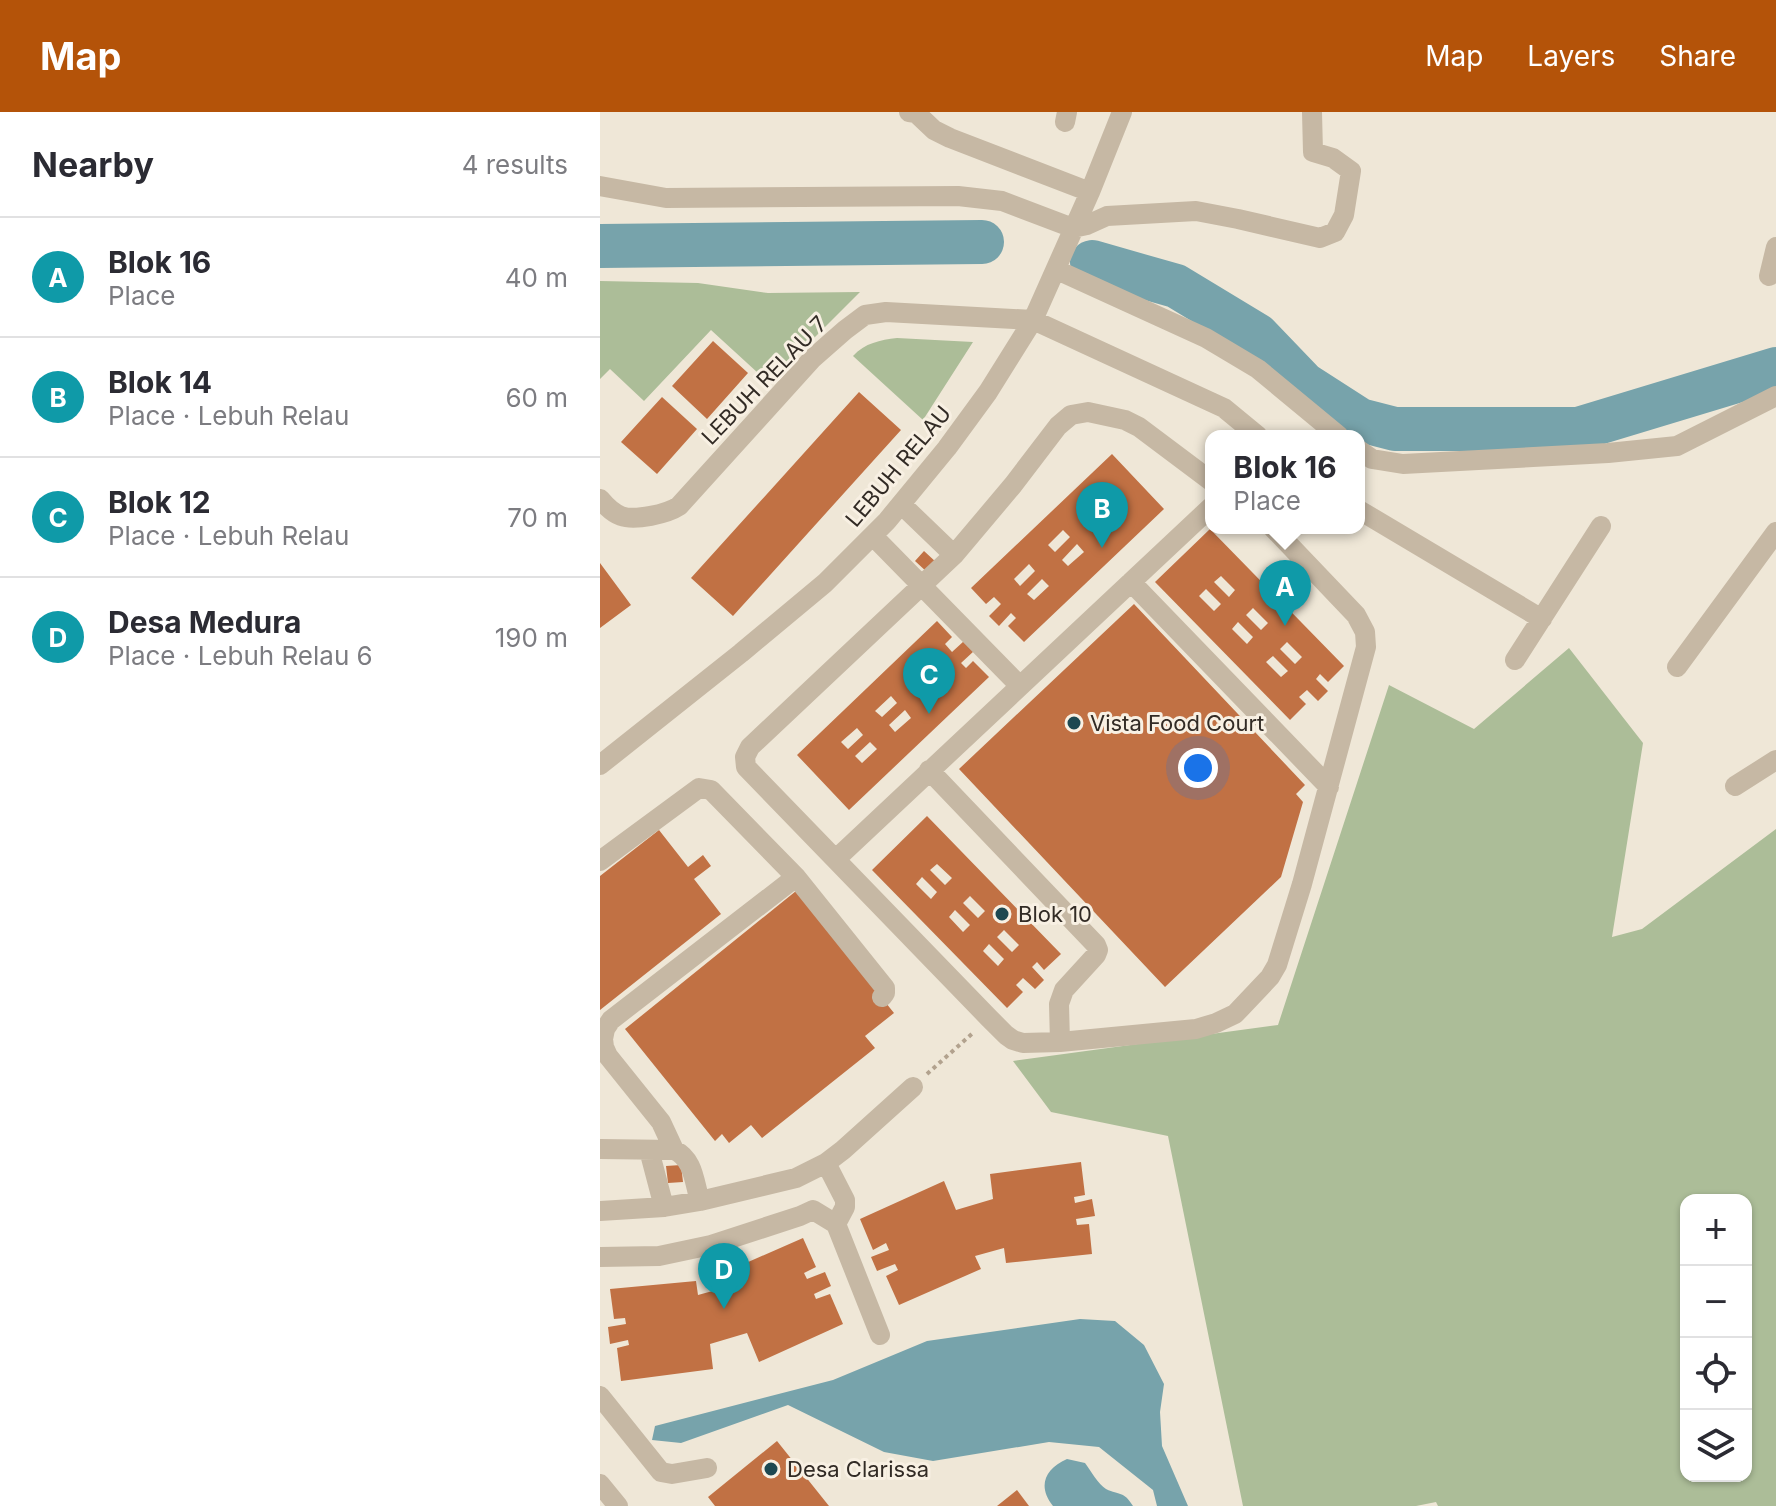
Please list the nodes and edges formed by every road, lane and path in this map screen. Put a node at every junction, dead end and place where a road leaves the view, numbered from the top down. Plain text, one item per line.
1 (914, 112) edge
2 (1122, 112) edge
3 (1312, 112) edge
4 (600, 186) edge
5 (1090, 192) junction
6 (1073, 228) junction
7 (1776, 247) edge
8 (1057, 270) junction
9 (1769, 276) dead end
10 (1033, 320) junction
11 (1776, 396) edge
12 (1251, 430) edge
13 (1332, 430) edge
14 (1365, 454) edge
15 (1205, 476) edge
16 (600, 499) edge
17 (901, 504) junction
18 (1205, 513) edge
19 (1365, 514) edge
20 (1601, 526) dead end
21 (1776, 532) edge
22 (1279, 534) edge
23 (873, 536) junction
24 (954, 555) junction
25 (1131, 582) junction
26 (923, 586) junction
27 (1542, 619) junction
28 (1515, 660) dead end
29 (1677, 667) dead end
30 (1020, 686) junction
31 (1776, 760) edge
32 (600, 765) edge
33 (929, 770) junction
34 (1735, 786) dead end
35 (1329, 787) junction
36 (836, 859) junction
37 (600, 861) edge
38 (796, 877) junction
39 (882, 997) dead end
40 (980, 1027) dead end
41 (1060, 1042) junction
42 (913, 1087) joint
43 (600, 1149) edge
44 (649, 1150) junction
45 (674, 1150) junction
46 (826, 1163) junction
47 (796, 1178) junction
48 (700, 1201) junction
49 (664, 1207) junction
50 (813, 1210) junction
51 (600, 1211) edge
52 (836, 1224) junction
53 (600, 1257) edge
54 (880, 1335) dead end
55 (600, 1396) edge
56 (707, 1468) dead end
57 (600, 1484) edge
58 (618, 1506) edge

1 - 5 street
2 - 5 street, LEBUH RELAU
3 - 6 street
4 - 6 street
5 - 6 street, LEBUH RELAU
6 - 8 street, LEBUH RELAU
7 - 9 street
8 - 10 street, LEBUH RELAU
8 - 13 street
10 - 12 street
10 - 16 street, LEBUH RELAU 7
10 - 17 street, LEBUH RELAU
11 - 14 street
15 - 24 street
17 - 23 street, LEBUH RELAU
17 - 24 street
18 - 25 street
19 - 27 street
20 - 27 street
21 - 29 street
22 - 35 street
23 - 26 street
23 - 32 street, LEBUH RELAU
24 - 26 street
25 - 30 street
25 - 35 street
26 - 30 street
26 - 36 street
27 - 28 street
30 - 33 street
31 - 34 street
33 - 36 street
33 - 41 street
35 - 41 street
36 - 41 street
37 - 38 street
38 - 39 street
38 - 45 street
40 - 42 path
42 - 46 street
43 - 44 street
44 - 45 street
44 - 49 street
45 - 48 street
46 - 47 street
46 - 52 street
47 - 48 street
47 - 50 street
48 - 49 street
49 - 51 street
50 - 52 street
50 - 53 street
52 - 54 street
55 - 56 street
57 - 58 street

